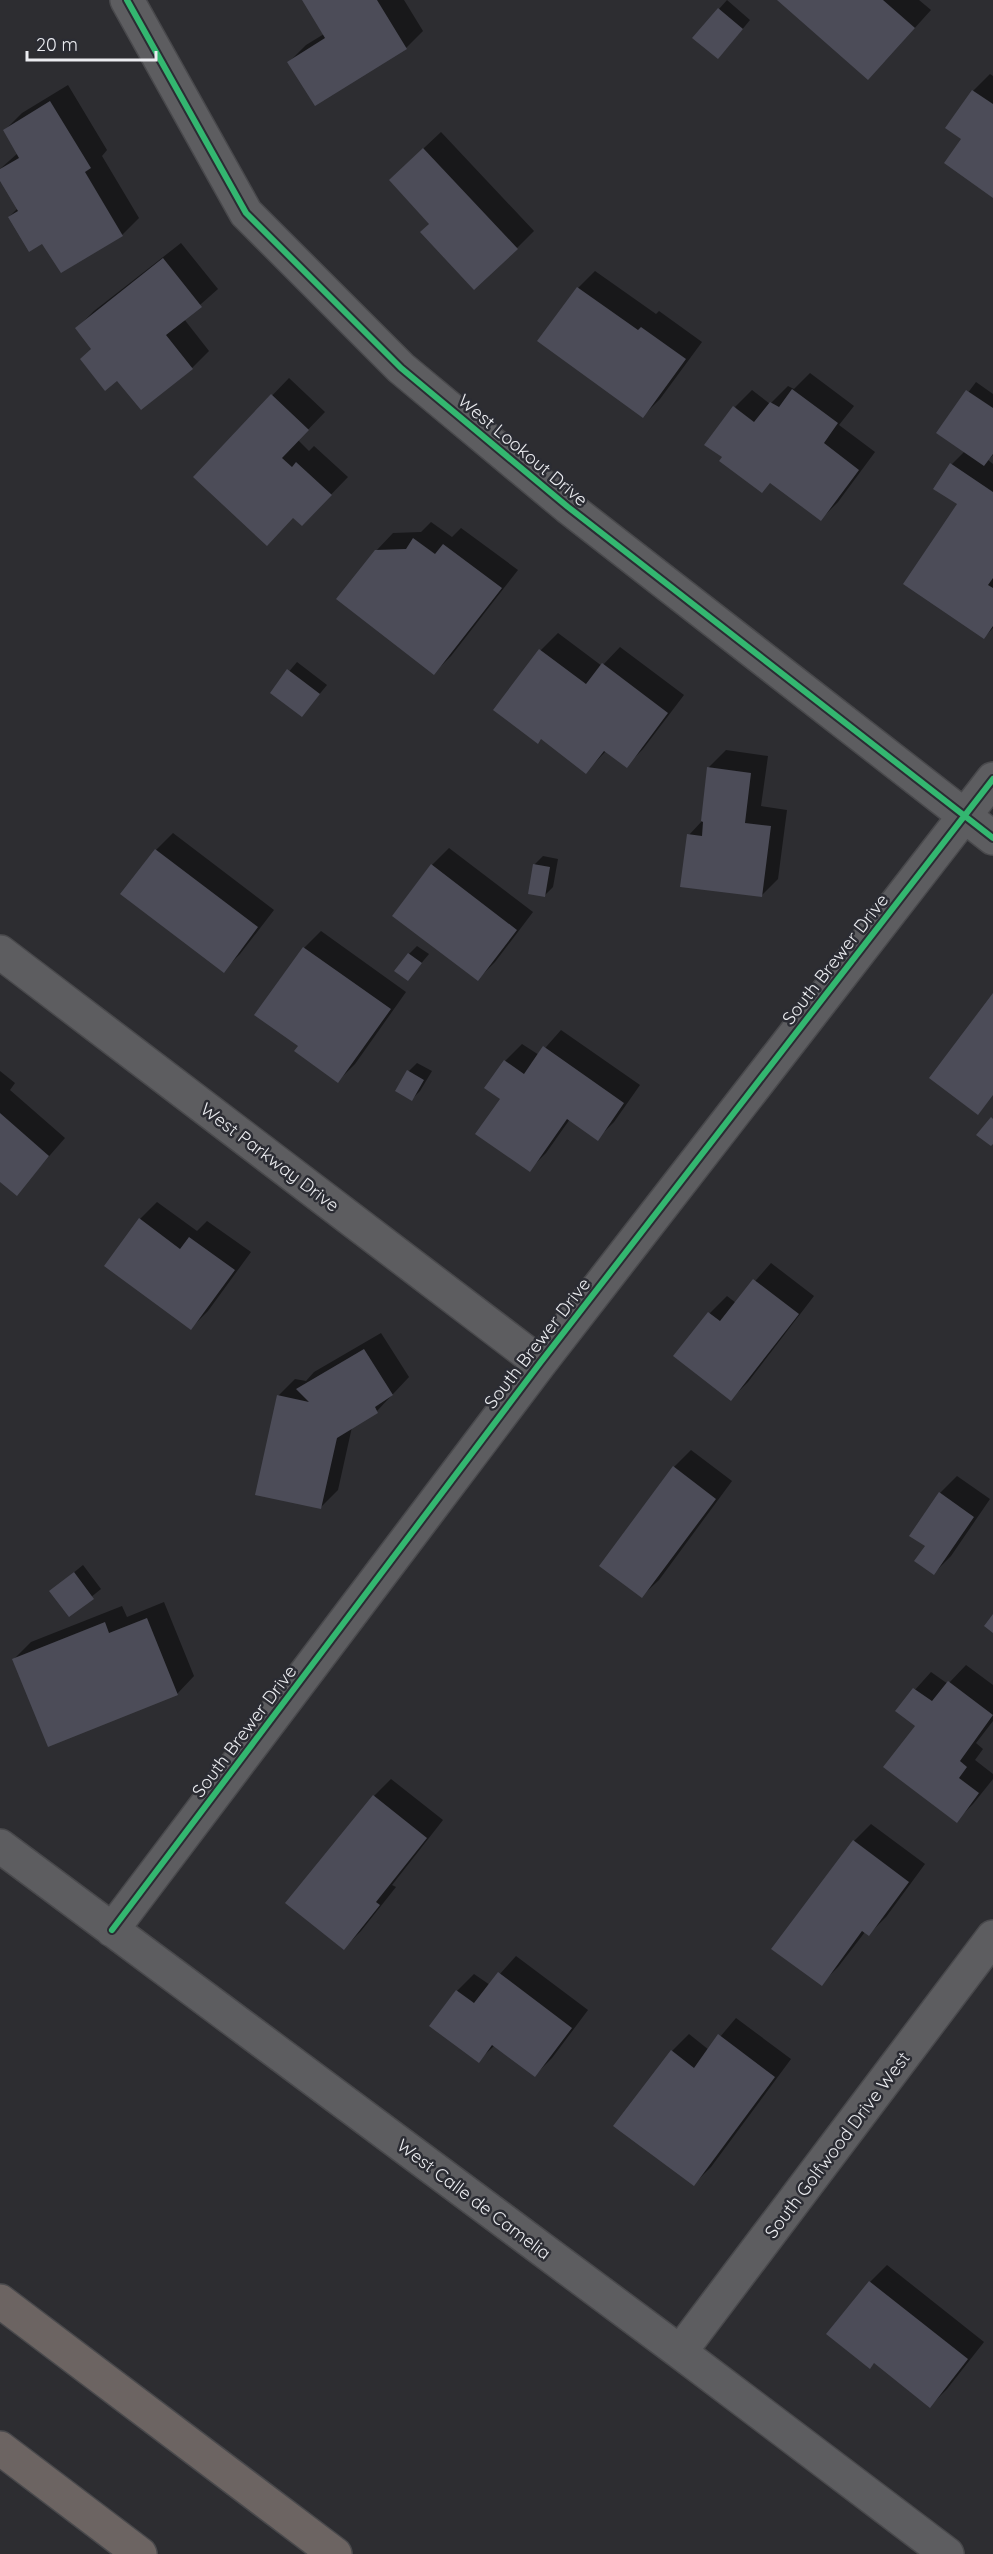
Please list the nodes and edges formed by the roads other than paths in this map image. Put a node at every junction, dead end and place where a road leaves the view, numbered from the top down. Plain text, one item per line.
1 (127, 0) edge
2 (993, 779) edge
3 (965, 817) junction
4 (993, 838) edge
5 (0, 951) edge
6 (540, 1363) junction
7 (0, 1846) edge
8 (112, 1930) junction
9 (993, 1937) edge
10 (0, 2301) edge
11 (680, 2352) junction
12 (0, 2448) edge
13 (140, 2554) edge
14 (335, 2554) edge
15 (947, 2554) edge

1 - 3 street, West Lookout Drive
2 - 3 street, South Brewer Drive
3 - 4 street, West Lookout Drive
3 - 6 street, South Brewer Drive
5 - 6 street, West Parkway Drive
6 - 8 street, South Brewer Drive
7 - 8 street, West Calle de Camelia
8 - 11 street, West Calle de Camelia
9 - 11 street, South Golfwood Drive West
10 - 14 highway
11 - 15 street, West Calle de Camelia
12 - 13 highway

